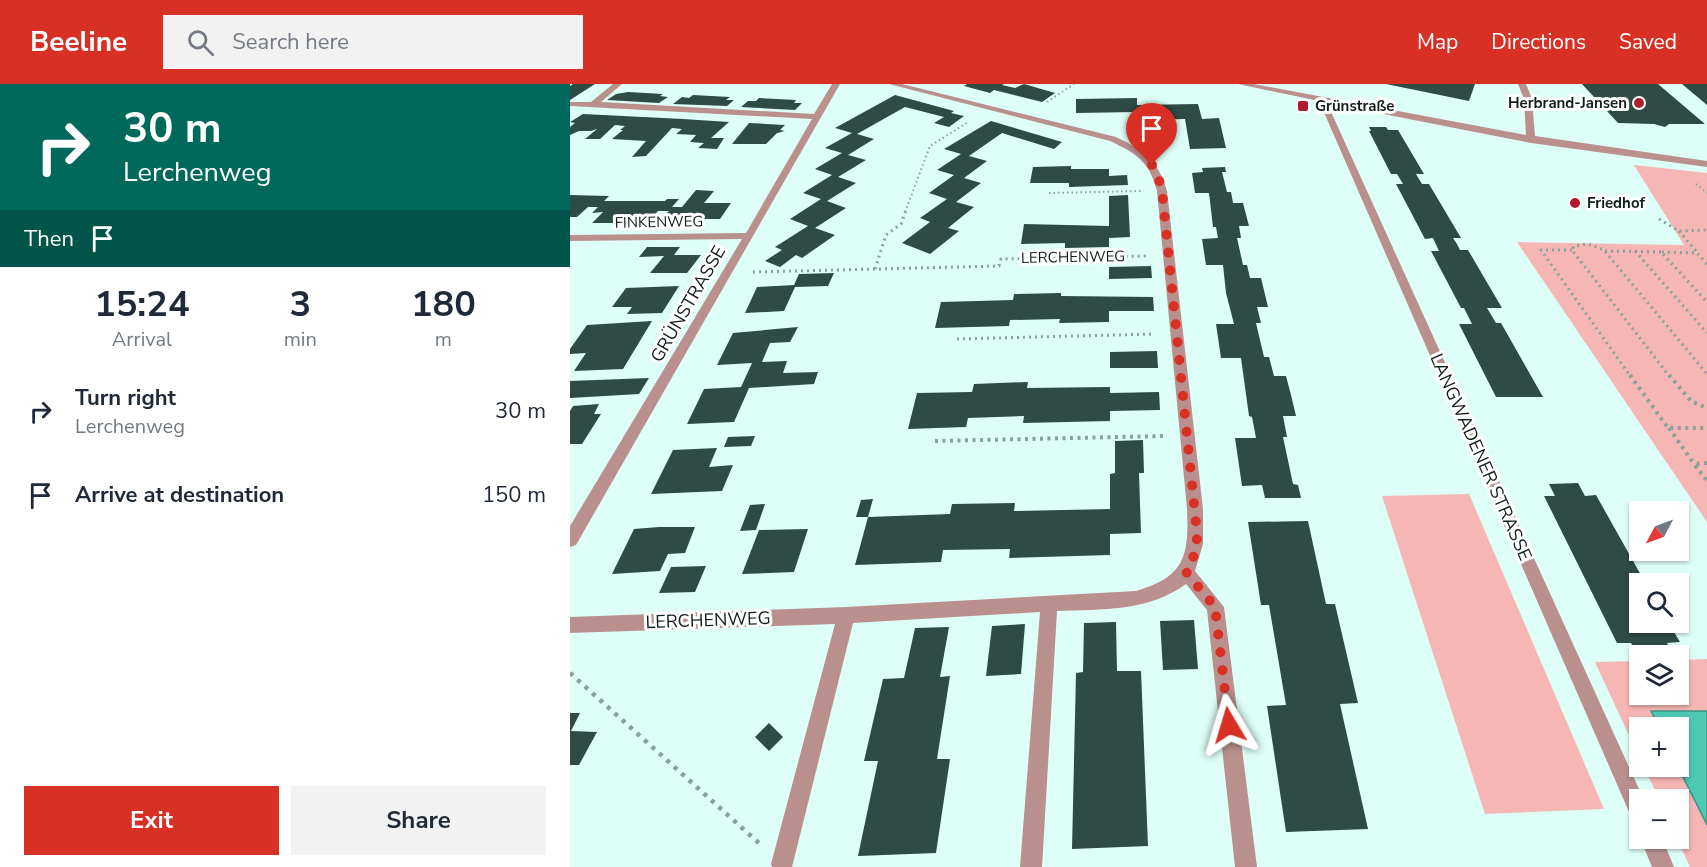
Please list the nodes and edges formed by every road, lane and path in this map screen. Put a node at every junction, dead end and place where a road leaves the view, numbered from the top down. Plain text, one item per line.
1 (618, 84) edge
2 (836, 84) edge
3 (893, 84) edge
4 (1074, 84) edge
5 (1242, 84) edge
6 (1522, 84) edge
7 (1322, 100) junction
8 (570, 104) edge
9 (598, 105) junction
10 (992, 107) junction
11 (1027, 116) junction
12 (817, 117) junction
13 (1531, 140) junction
14 (1707, 164) edge
15 (1162, 191) junction
16 (1049, 193) dead end
17 (1659, 219) dead end
18 (1707, 230) edge
19 (1679, 231) junction
20 (749, 236) junction
21 (570, 238) edge
22 (1572, 250) junction
23 (1604, 250) junction
24 (1635, 251) junction
25 (1661, 252) junction
26 (1697, 253) junction
27 (1168, 255) junction
28 (1707, 264) edge
29 (874, 269) junction
30 (728, 273) junction
31 (1707, 302) edge
32 (1707, 333) edge
33 (1176, 334) junction
34 (957, 339) dead end
35 (1707, 374) edge
36 (1707, 408) edge
37 (1668, 428) junction
38 (1707, 428) edge
39 (1187, 435) junction
40 (935, 441) dead end
41 (1707, 463) edge
42 (1694, 464) junction
43 (1707, 481) edge
44 (570, 540) edge
45 (1186, 572) junction
46 (1049, 605) junction
47 (846, 615) junction
48 (570, 625) edge
49 (570, 673) edge
50 (1629, 789) edge
51 (1656, 849) edge
52 (782, 864) joint
53 (1031, 867) edge
54 (1246, 867) edge
55 (1663, 867) edge

1 - 9 street
2 - 12 street, GRÜNSTRASSE
3 - 10 street, LERCHENWEG
4 - 11 path
5 - 7 street
6 - 13 street
7 - 13 street
7 - 50 street, LANGWADENER STRASSE
8 - 9 street
9 - 12 street
10 - 11 street, LERCHENWEG
10 - 29 path
11 - 15 street, LERCHENWEG
12 - 20 street, GRÜNSTRASSE
13 - 14 street
15 - 16 path
15 - 27 street, LERCHENWEG
17 - 19 path
18 - 19 path
19 - 26 path
20 - 21 street, FINKENWEG
20 - 30 street, GRÜNSTRASSE
22 - 23 path
22 - 36 path
22 - 37 path
23 - 24 path
23 - 35 path
24 - 25 path
24 - 32 path
25 - 26 path
25 - 31 path
26 - 28 path
27 - 29 path, LERCHENWEG
27 - 33 street, LERCHENWEG
29 - 30 path, LERCHENWEG
30 - 44 street, GRÜNSTRASSE
33 - 34 path
33 - 39 street, LERCHENWEG
37 - 38 path
37 - 42 path
39 - 40 path
39 - 45 street, LERCHENWEG
41 - 42 path
42 - 43 path
45 - 46 street, LERCHENWEG
45 - 54 street
46 - 47 street, LERCHENWEG
46 - 53 street
47 - 48 street, LERCHENWEG
47 - 52 street
49 - 52 path
51 - 55 street

